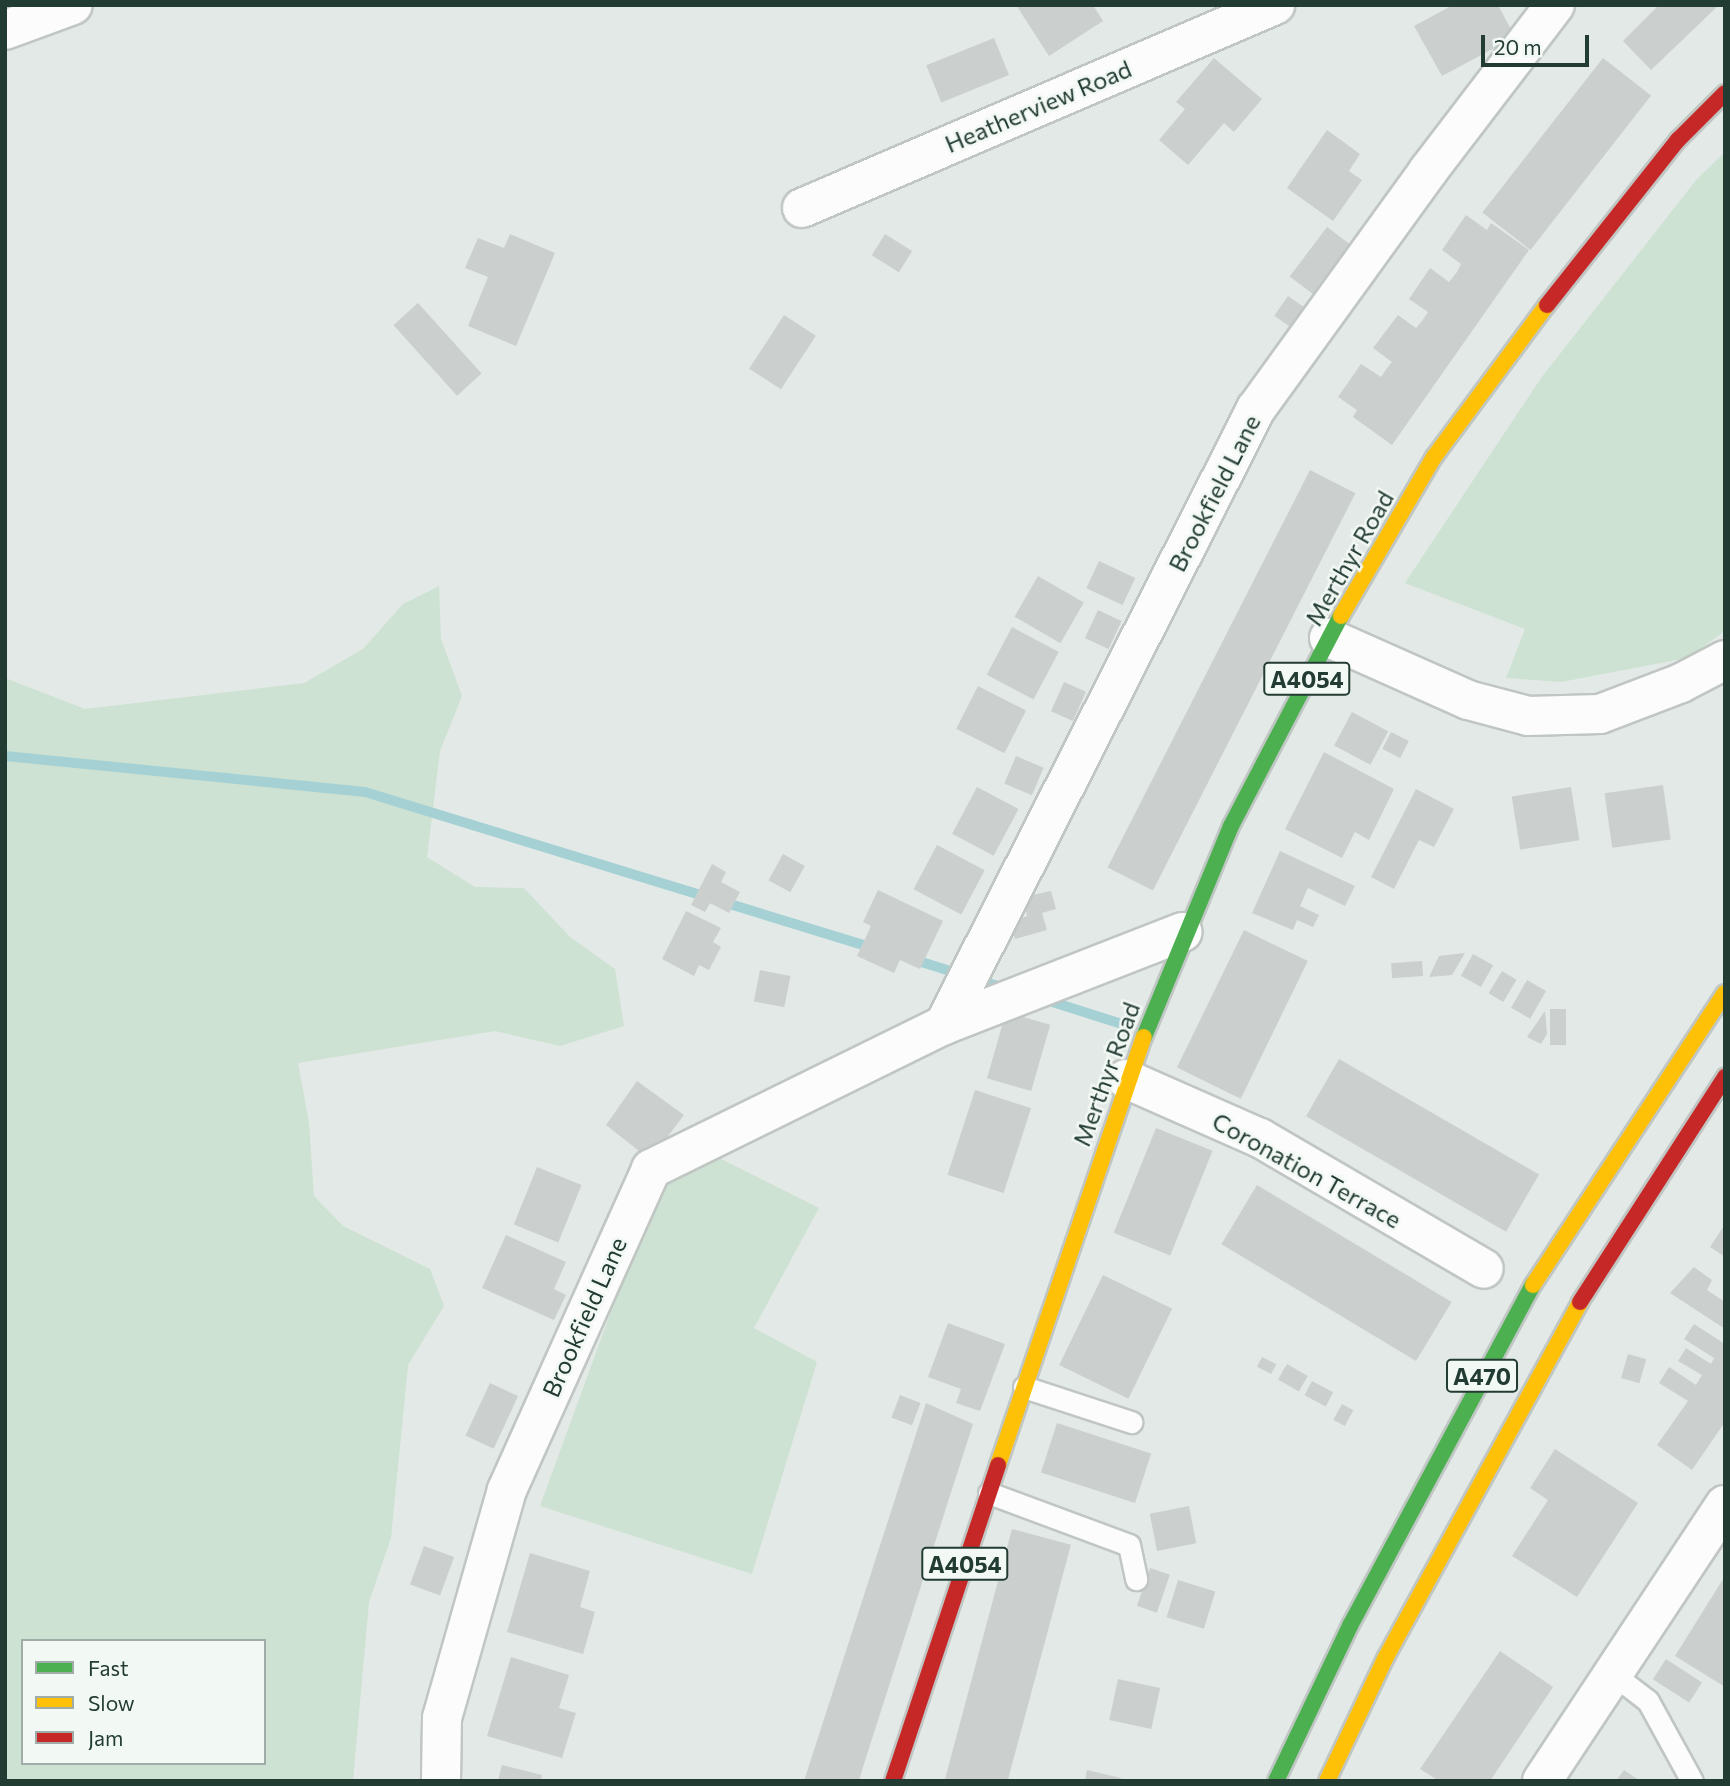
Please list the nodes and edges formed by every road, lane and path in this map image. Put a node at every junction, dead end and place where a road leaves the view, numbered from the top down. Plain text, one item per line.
1 (73, 5) edge
2 (1275, 5) edge
3 (1555, 5) edge
4 (5, 30) edge
5 (1725, 93) edge
6 (802, 208) dead end
7 (1329, 638) junction
8 (1725, 660) edge
9 (1184, 932) junction
10 (1725, 993) edge
11 (944, 1025) junction
12 (1725, 1077) edge
13 (1126, 1079) junction
14 (1484, 1269) dead end
15 (1024, 1387) junction
16 (1131, 1422) dead end
17 (989, 1493) junction
18 (1725, 1505) edge
19 (1136, 1579) dead end
20 (1613, 1674) junction
21 (441, 1781) edge
22 (893, 1781) edge
23 (1276, 1781) edge
24 (1327, 1781) edge
25 (1542, 1781) edge
26 (1692, 1781) edge

1 - 4 street
2 - 6 street, Heatherview Road
3 - 11 street, Brookfield Lane
5 - 7 main road, Merthyr Road / A4054
7 - 8 street
7 - 9 main road, Merthyr Road / A4054
9 - 11 street, Brookfield Lane
9 - 13 main road, Merthyr Road / A4054
10 - 23 main road, A470
11 - 21 street, Brookfield Lane
12 - 24 main road, A470
13 - 14 street, Coronation Terrace
13 - 15 main road, Merthyr Road / A4054
15 - 16 lane
15 - 17 main road, A4054
17 - 19 lane
17 - 22 main road, A4054
18 - 20 street
20 - 25 street
20 - 26 lane

